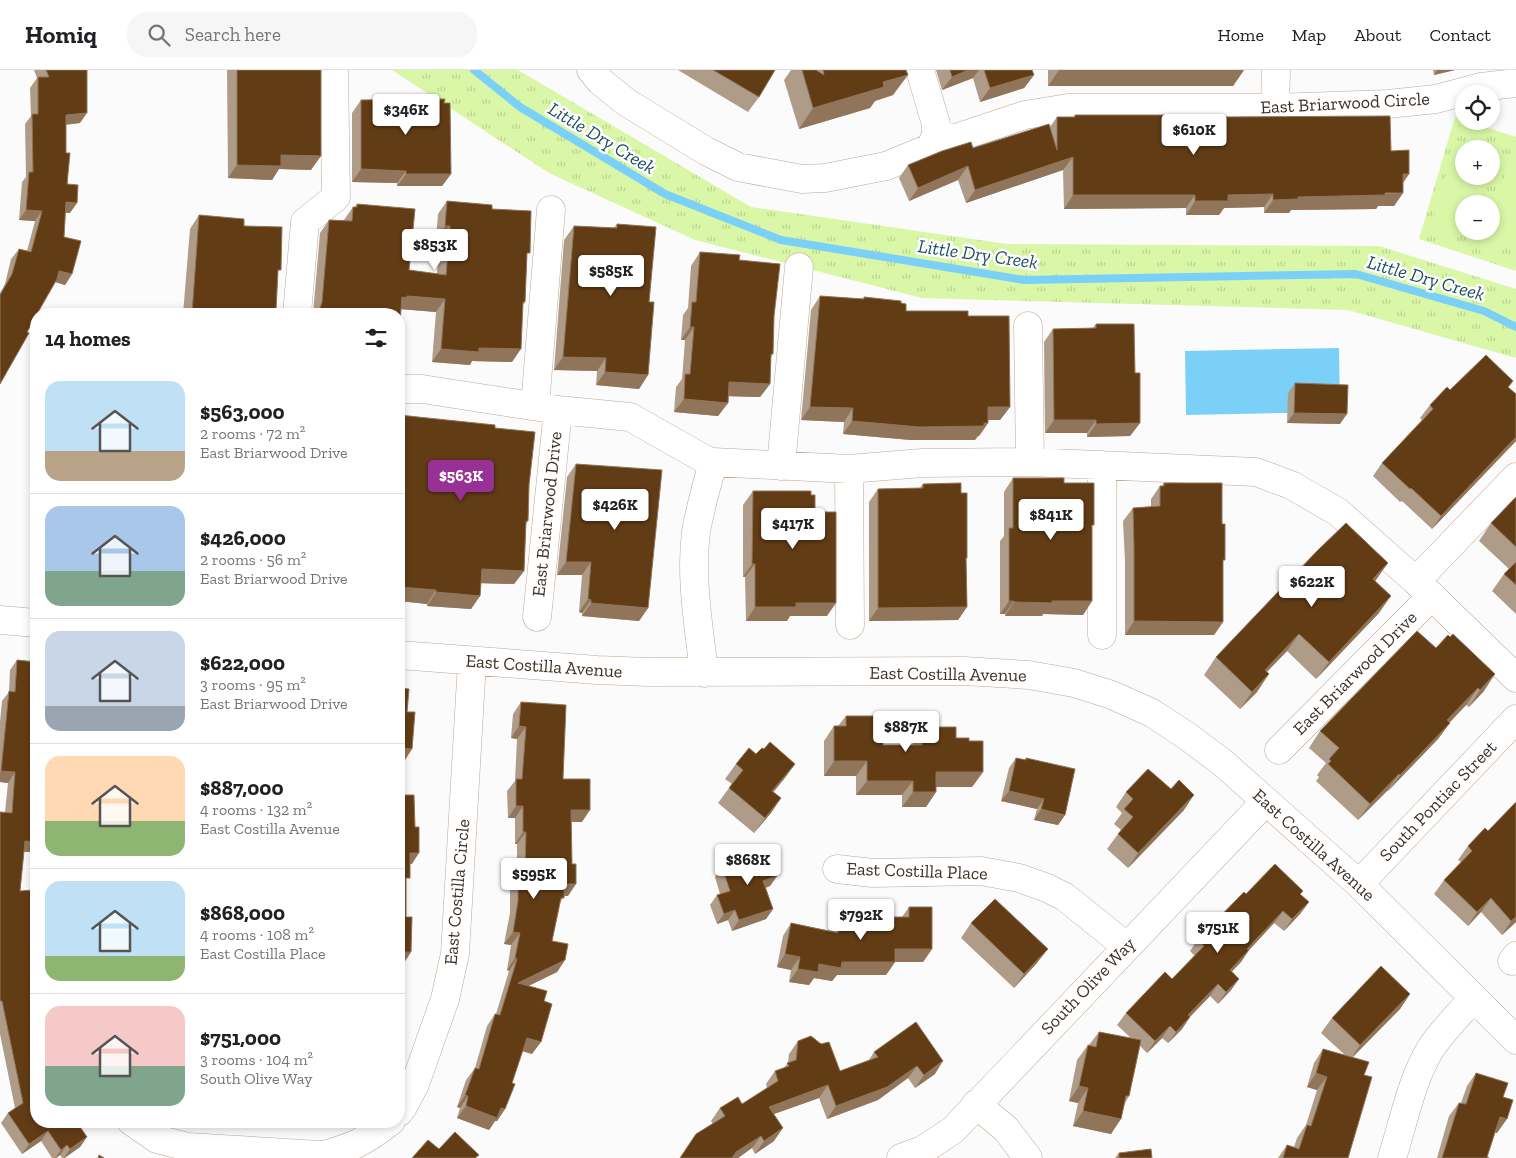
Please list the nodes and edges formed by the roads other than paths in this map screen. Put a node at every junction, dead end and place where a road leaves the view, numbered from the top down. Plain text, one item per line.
1 (334, 70) edge
2 (592, 70) edge
3 (920, 70) edge
4 (1276, 70) edge
5 (1516, 83) edge
6 (1275, 108) junction
7 (936, 135) junction
8 (551, 210) dead end
9 (799, 267) dead end
10 (298, 308) edge
11 (1028, 326) dead end
12 (405, 389) edge
13 (547, 408) junction
14 (713, 462) junction
15 (1030, 462) junction
16 (1102, 465) junction
17 (781, 466) junction
18 (849, 469) junction
19 (1516, 477) edge
20 (1424, 588) junction
21 (537, 617) dead end
22 (0, 620) edge
23 (30, 622) edge
24 (850, 625) dead end
25 (1102, 635) dead end
26 (405, 656) edge
27 (472, 662) junction
28 (704, 673) junction
29 (1516, 678) edge
30 (1516, 719) edge
31 (1279, 750) dead end
32 (1266, 802) junction
33 (837, 869) dead end
34 (1359, 884) junction
35 (1126, 946) junction
36 (1474, 998) junction
37 (1516, 1040) edge
38 (405, 1103) edge
39 (976, 1104) junction
40 (141, 1128) edge
41 (382, 1128) edge
42 (901, 1158) edge
43 (1028, 1158) edge
44 (1392, 1158) edge

1 - 10 street
2 - 7 street
3 - 7 street
4 - 6 street
5 - 6 street, East Briarwood Circle
6 - 7 street, East Briarwood Circle
8 - 13 street, East Briarwood Drive
9 - 17 street
11 - 15 street
12 - 13 street, East Briarwood Drive
13 - 14 street, East Briarwood Drive
13 - 21 street, East Briarwood Drive
14 - 17 street, East Briarwood Drive
14 - 28 street
15 - 16 street, East Briarwood Drive
15 - 18 street, East Briarwood Drive
16 - 20 street, East Briarwood Drive
16 - 25 street
17 - 18 street, East Briarwood Drive
18 - 24 street
19 - 20 street, East Briarwood Drive
20 - 29 street, East Briarwood Drive
20 - 31 street, East Briarwood Drive
22 - 23 street
26 - 27 street, East Costilla Avenue
27 - 28 street, East Costilla Avenue
27 - 38 street, East Costilla Circle
28 - 32 street, East Costilla Avenue
30 - 34 street, South Pontiac Street
32 - 34 street, East Costilla Avenue
32 - 35 street, South Olive Way
33 - 35 street, East Costilla Place
34 - 36 street, East Costilla Avenue
35 - 39 street, South Olive Way
36 - 37 street, East Costilla Avenue
36 - 44 street
39 - 42 street, South Olive Way
39 - 43 street
40 - 41 street

